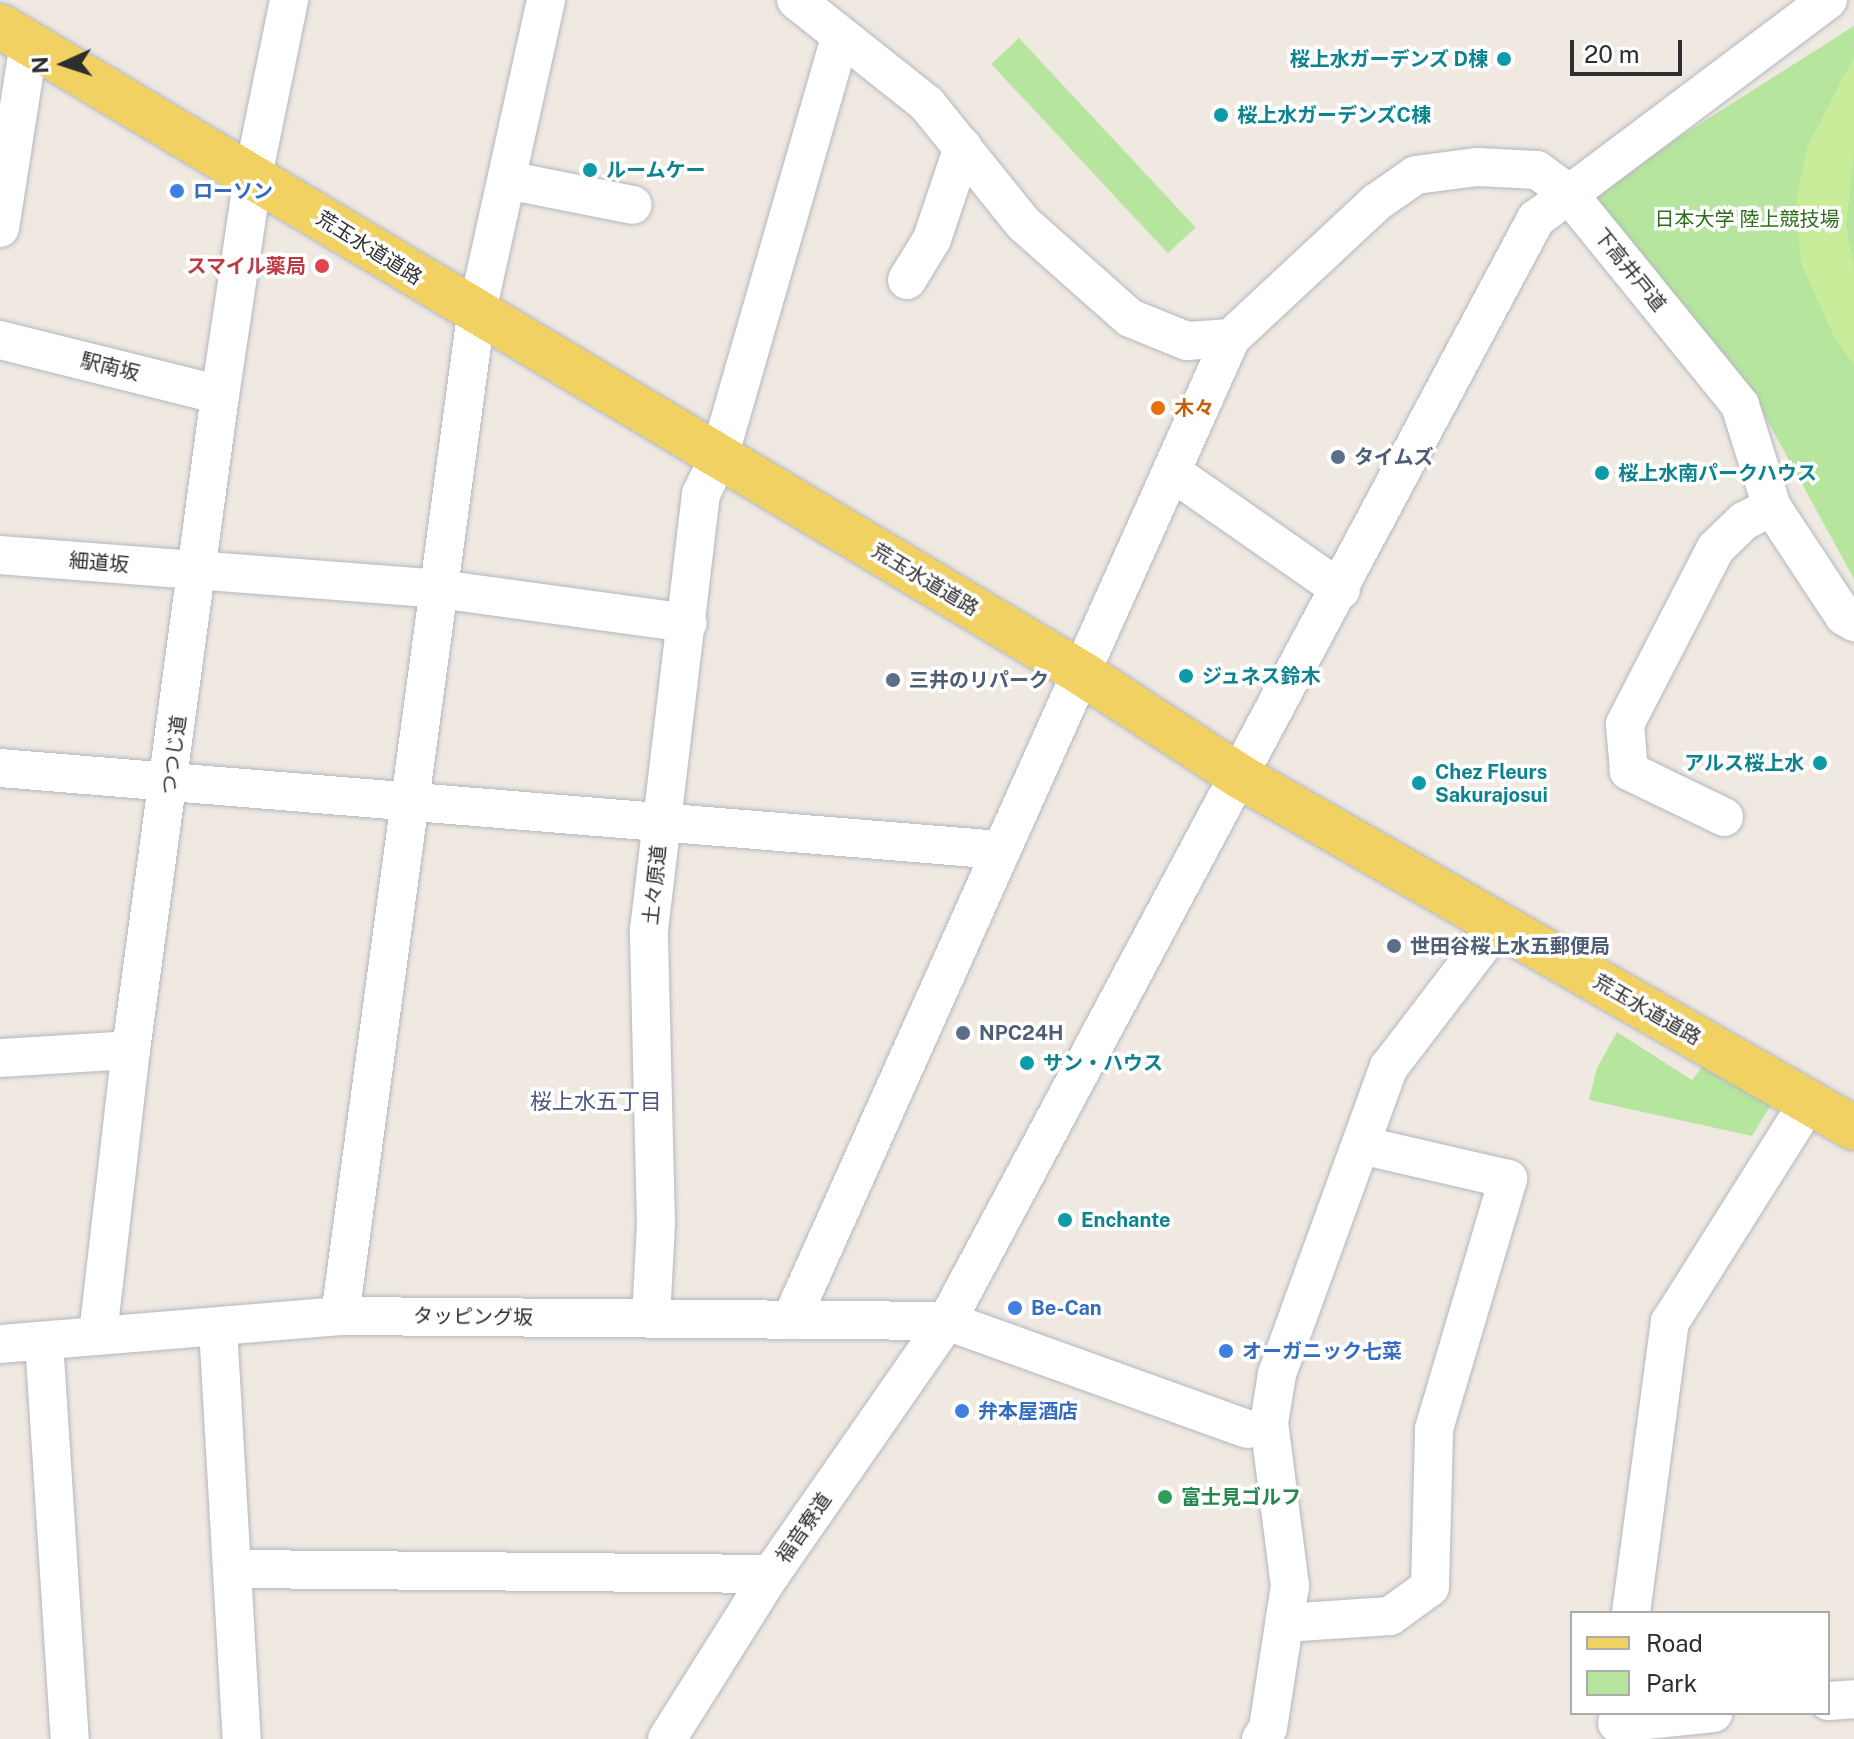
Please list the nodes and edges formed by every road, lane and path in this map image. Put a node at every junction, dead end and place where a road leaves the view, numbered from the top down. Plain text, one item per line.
1 (289, 0) edge
2 (546, 0) edge
3 (796, 0) edge
4 (1828, 0) edge
5 (15, 35) edge
6 (840, 38) junction
7 (963, 147) junction
8 (253, 176) junction
9 (507, 180) junction
10 (1567, 192) junction
11 (633, 205) dead end
12 (0, 228) edge
13 (907, 280) dead end
14 (476, 316) junction
15 (1231, 338) junction
16 (0, 340) edge
17 (220, 395) junction
18 (719, 457) junction
19 (1172, 472) junction
20 (1772, 507) junction
21 (0, 555) edge
22 (198, 570) junction
23 (439, 589) junction
24 (1341, 590) junction
25 (1854, 622) edge
26 (688, 623) junction
27 (1083, 674) junction
28 (0, 768) edge
29 (1241, 777) junction
30 (170, 782) junction
31 (410, 801) junction
32 (1724, 817) dead end
33 (662, 823) junction
34 (1000, 850) junction
35 (1499, 923) junction
36 (131, 1050) junction
37 (0, 1058) edge
38 (1808, 1103) junction
39 (1854, 1128) edge
40 (1361, 1145) junction
41 (340, 1316) junction
42 (651, 1319) junction
43 (791, 1320) junction
44 (947, 1321) junction
45 (218, 1328) junction
46 (98, 1334) junction
47 (44, 1341) junction
48 (0, 1344) edge
49 (1247, 1429) dead end
50 (235, 1569) junction
51 (771, 1574) junction
52 (1631, 1611) edge
53 (1284, 1623) junction
54 (1854, 1699) edge
55 (1830, 1701) edge
56 (1697, 1715) edge
57 (1617, 1725) edge
58 (70, 1739) edge
59 (242, 1739) edge
60 (667, 1739) edge
61 (1261, 1739) edge

1 - 8 street, つつじ道
2 - 9 street
3 - 6 street
4 - 10 street
5 - 8 main road, 荒玉水道道路
5 - 12 street
6 - 7 street
6 - 18 street, 土々原道
7 - 13 street
7 - 15 street
8 - 14 main road, 荒玉水道道路
8 - 17 street, つつじ道
9 - 11 street
9 - 14 street
10 - 15 street, 下高井戸道
10 - 20 street, 下高井戸道
10 - 24 street, 福音寮道
14 - 18 main road, 荒玉水道道路
14 - 23 street
15 - 19 street
16 - 17 street, 駅南坂
17 - 22 street, つつじ道
18 - 26 street, 土々原道
18 - 27 main road, 荒玉水道道路
19 - 24 street
19 - 27 street
20 - 25 street, 下高井戸道
20 - 32 street
21 - 22 street, 細道坂
22 - 23 street, 細道坂
22 - 30 street, つつじ道
23 - 26 street, 細道坂
23 - 31 street
24 - 29 street, 福音寮道
26 - 33 street, 土々原道
27 - 29 main road, 荒玉水道道路
27 - 34 street
28 - 30 street
29 - 35 main road, 荒玉水道道路
29 - 44 street, 福音寮道
30 - 31 street
30 - 36 street, つつじ道
31 - 33 street
31 - 41 street
33 - 34 street
33 - 42 street, 土々原道
34 - 43 street
35 - 38 main road, 荒玉水道道路
35 - 40 street
36 - 37 street
36 - 46 street, つつじ道
38 - 39 main road, 荒玉水道道路
38 - 52 street
40 - 53 street
40 - 53 street
41 - 42 street, タッピング坂
41 - 45 street, タッピング坂
42 - 43 street, タッピング坂
43 - 44 street, タッピング坂
44 - 49 street, タッピング坂
44 - 51 street, 福音寮道
45 - 46 street, タッピング坂
45 - 50 street
46 - 47 street, タッピング坂
47 - 48 street, タッピング坂
47 - 58 street
50 - 51 street
50 - 59 street
51 - 60 street, 福音寮道
53 - 61 street
54 - 55 street
56 - 57 street

